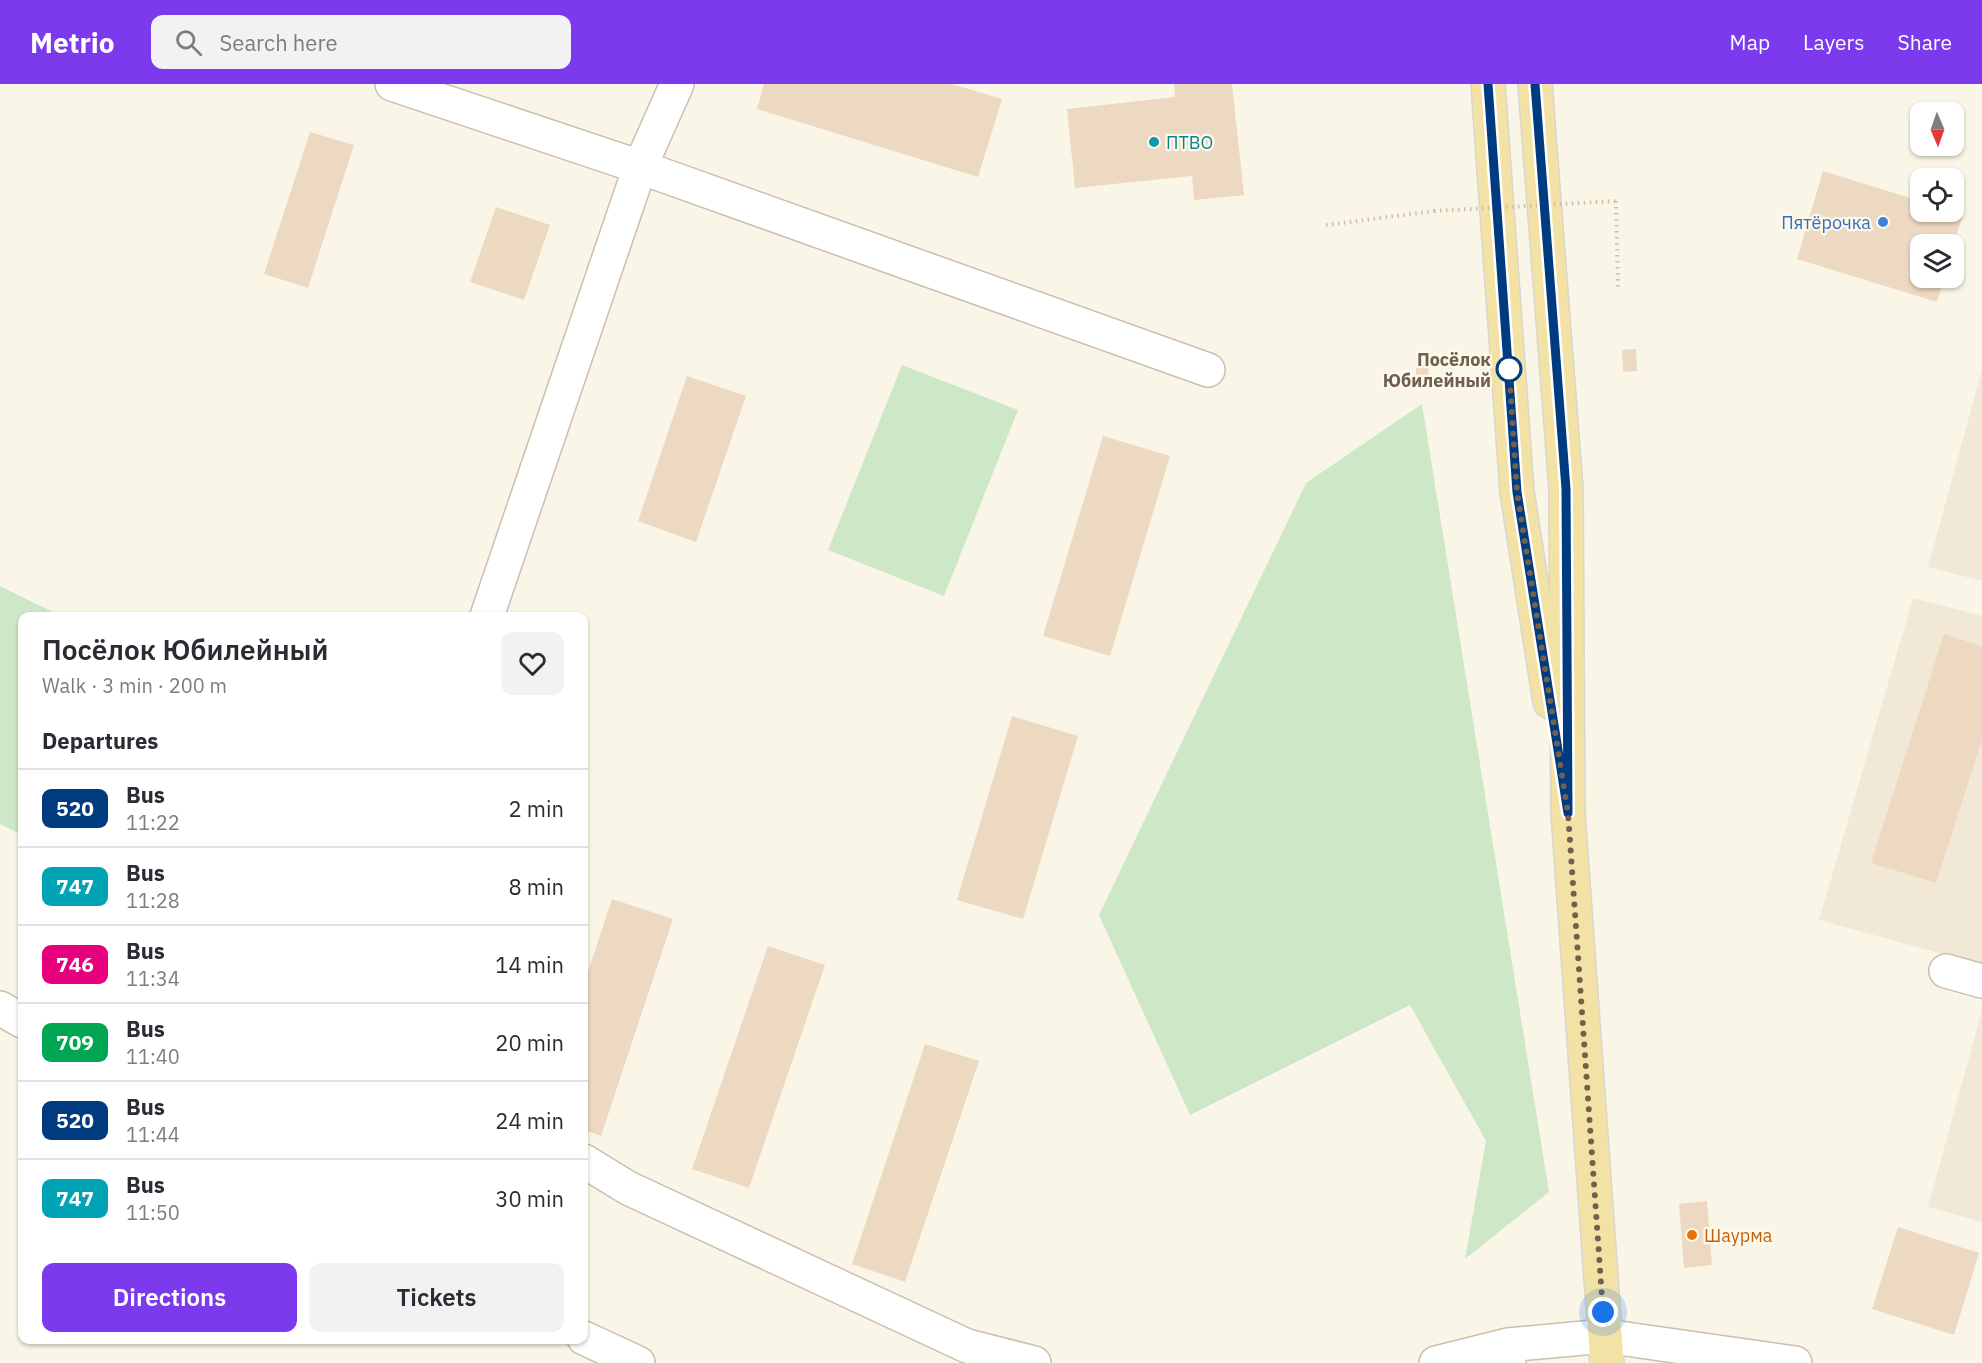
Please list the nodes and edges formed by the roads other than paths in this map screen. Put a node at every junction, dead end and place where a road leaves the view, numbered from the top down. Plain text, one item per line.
1 (392, 84) edge
2 (676, 84) edge
3 (1488, 84) edge
4 (1535, 84) edge
5 (640, 167) junction
6 (1208, 370) dead end
7 (488, 612) edge
8 (1568, 813) junction
9 (1946, 971) dead end
10 (1982, 981) edge
11 (0, 1008) edge
12 (18, 1019) edge
13 (588, 1163) edge
14 (588, 1340) edge
15 (1606, 1349) edge
16 (1509, 1354) edge
17 (638, 1363) edge
18 (1034, 1363) edge
19 (1436, 1363) edge
20 (1796, 1363) edge

1 - 5 street
2 - 5 street
3 - 8 main road
4 - 8 main road
5 - 6 street
5 - 7 street
8 - 15 main road
9 - 10 street
11 - 12 street
13 - 18 street
14 - 17 street
15 - 16 street
15 - 20 street
16 - 19 street

